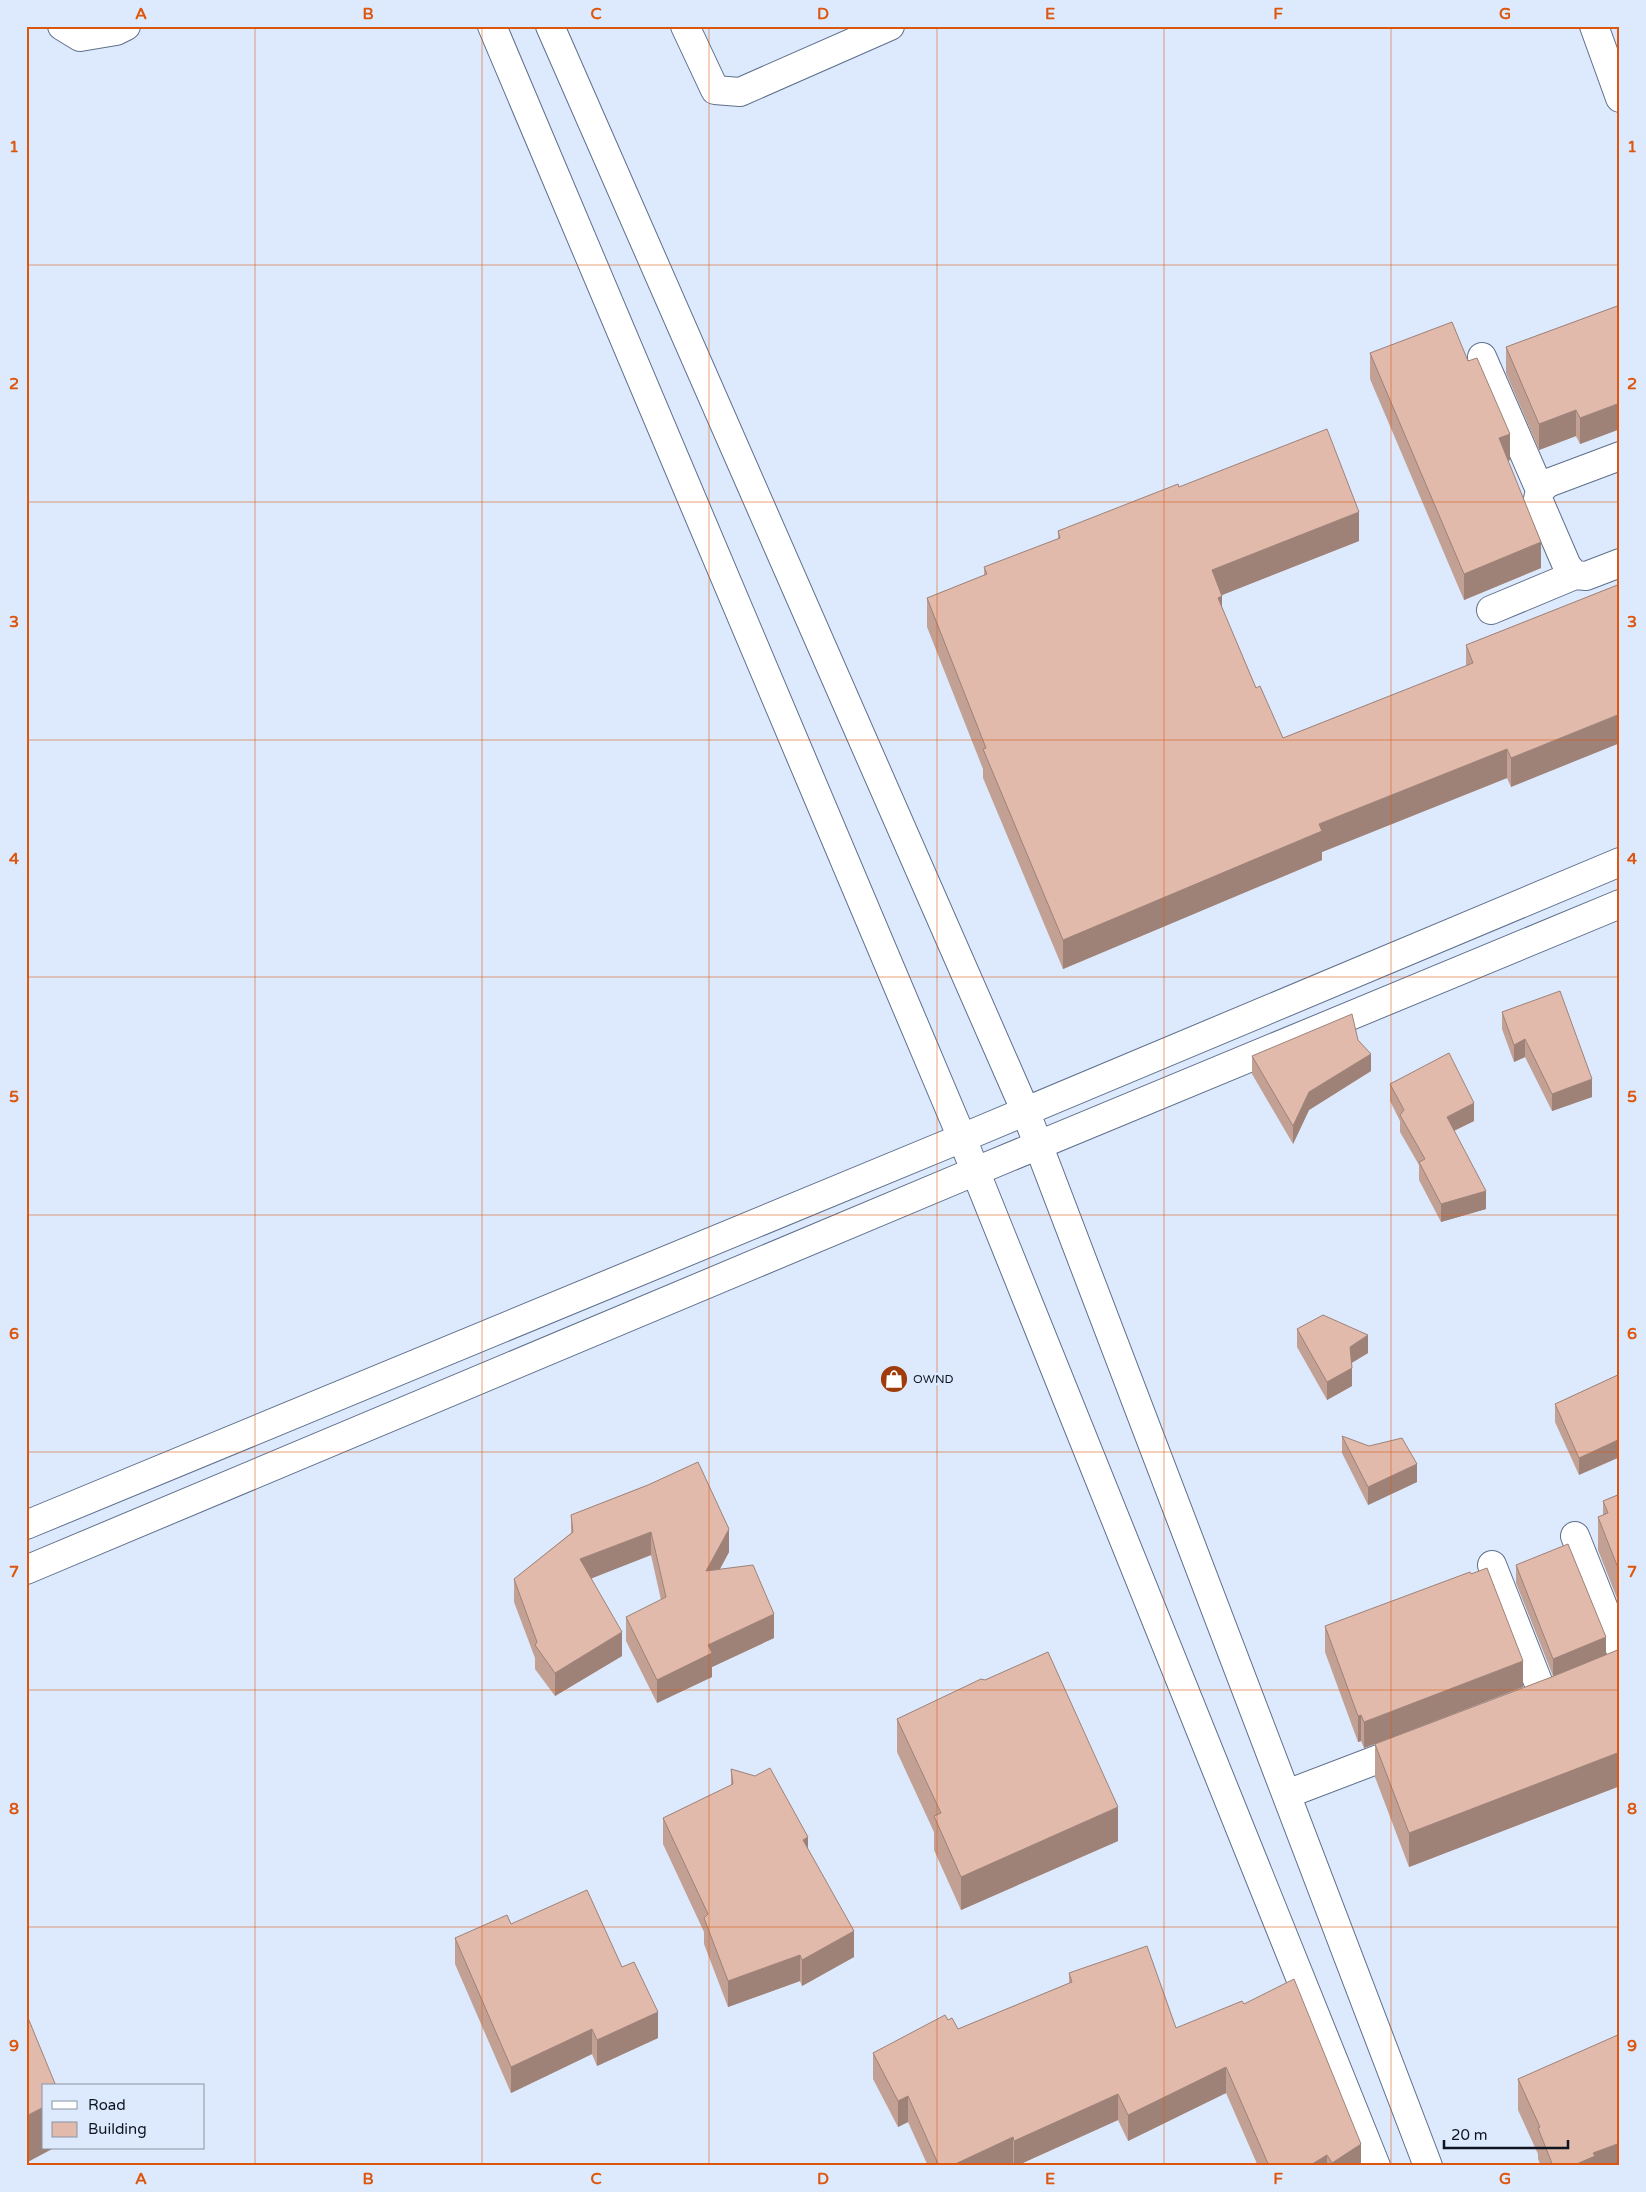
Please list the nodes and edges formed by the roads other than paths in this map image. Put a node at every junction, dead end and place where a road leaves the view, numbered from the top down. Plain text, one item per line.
1 (62, 26) edge
2 (126, 26) edge
3 (550, 26) edge
4 (685, 26) edge
5 (890, 26) edge
6 (1594, 26) edge
7 (501, 29) edge
8 (1619, 90) edge
9 (1482, 357) dead end
10 (1620, 456) edge
11 (1540, 490) junction
12 (1620, 563) edge
13 (1574, 575) junction
14 (1491, 610) dead end
15 (1620, 862) edge
16 (1620, 904) edge
17 (1025, 1110) junction
18 (962, 1138) junction
19 (1039, 1146) junction
20 (976, 1172) junction
21 (26, 1525) edge
22 (1575, 1536) dead end
23 (1492, 1565) dead end
24 (26, 1570) edge
25 (1618, 1661) edge
26 (1570, 1686) edge
27 (1544, 1696) junction
28 (1516, 1707) edge
29 (1434, 1738) edge
30 (1287, 1794) junction
31 (1376, 2166) edge
32 (1428, 2166) edge

1 - 2 street
3 - 17 street
4 - 5 street
6 - 8 street
7 - 18 street
9 - 11 street
10 - 11 street
11 - 13 street
12 - 13 street
13 - 14 street
15 - 17 street
16 - 19 street
17 - 18 street
17 - 19 street
18 - 20 street
18 - 21 street
19 - 20 street
19 - 30 street
20 - 24 street
20 - 31 street
22 - 25 street
23 - 27 street
26 - 27 street
27 - 28 street
29 - 30 street
30 - 32 street

